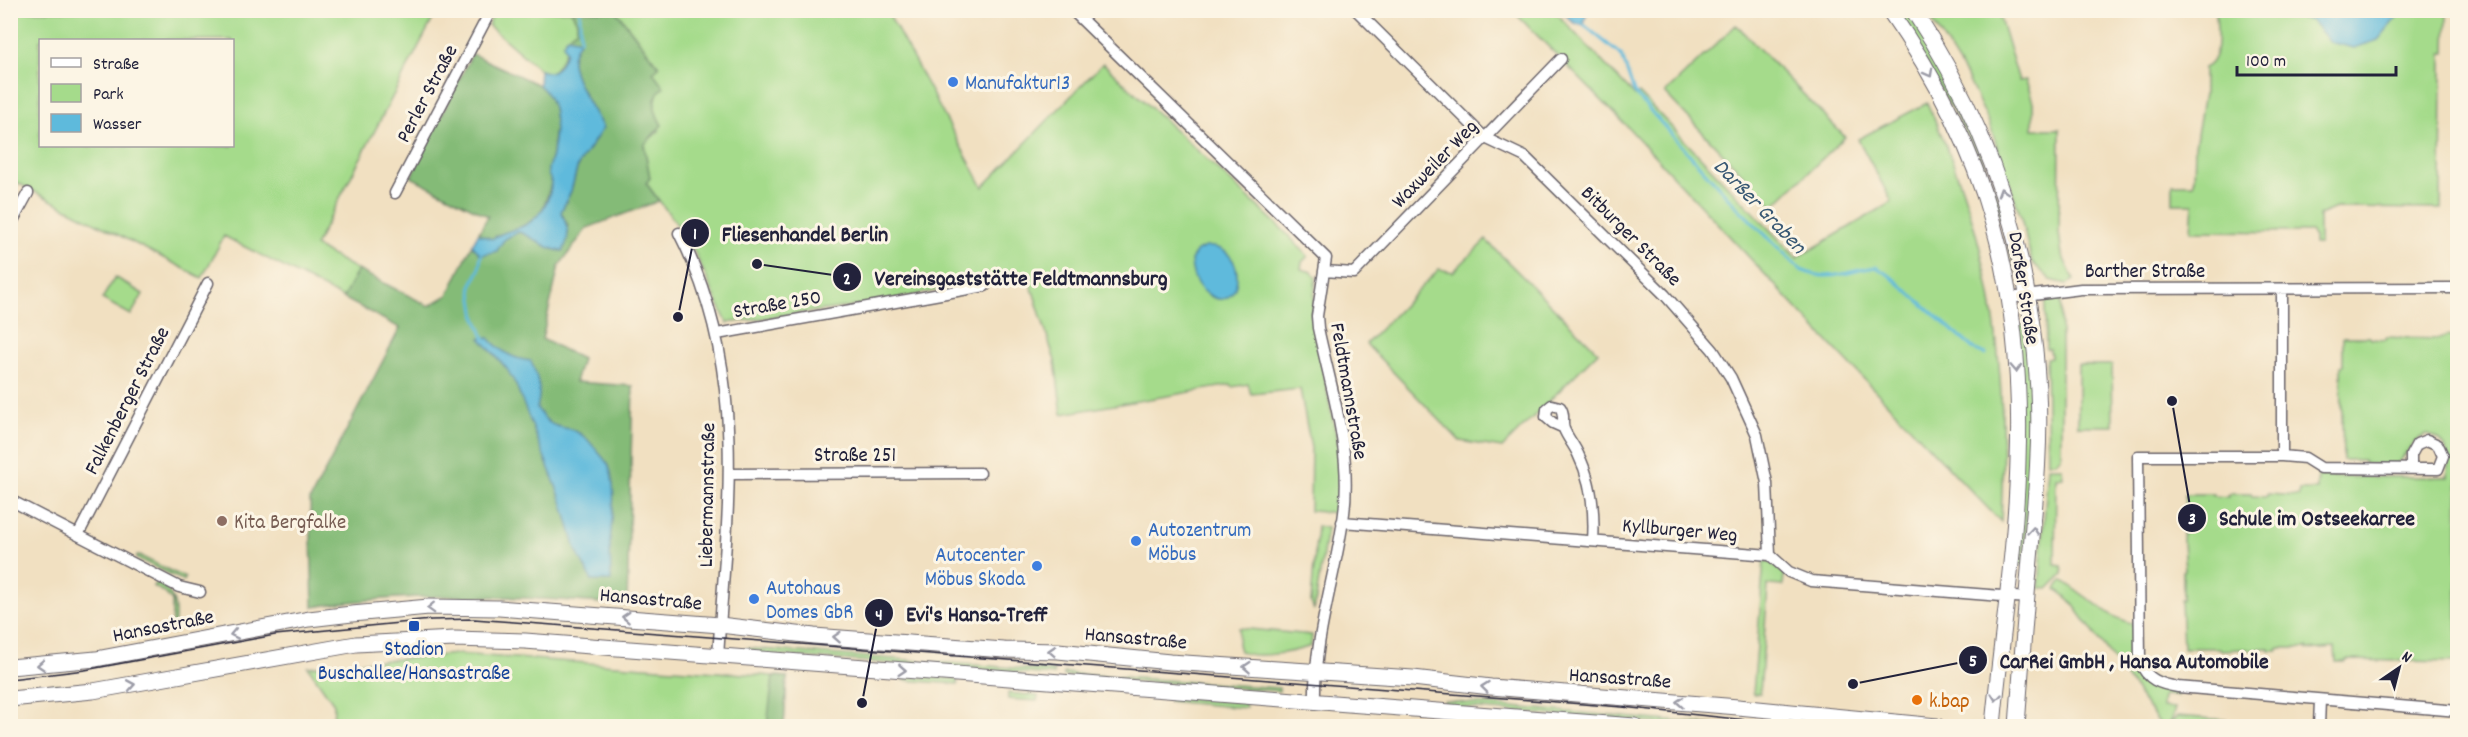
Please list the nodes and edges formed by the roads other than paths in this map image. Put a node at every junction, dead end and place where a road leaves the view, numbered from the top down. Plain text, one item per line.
1 (491, 10) edge
2 (1072, 10) edge
3 (1356, 10) edge
4 (1888, 10) edge
5 (1913, 10) edge
6 (1562, 59) dead end
7 (1485, 138) junction
8 (28, 193) dead end
9 (395, 193) dead end
10 (10, 226) edge
11 (679, 233) dead end
12 (1324, 271) junction
13 (208, 283) dead end
14 (986, 286) dead end
15 (2457, 288) edge
16 (2282, 290) junction
17 (2028, 296) junction
18 (2009, 298) junction
19 (717, 334) junction
20 (1562, 427) dead end
21 (2282, 456) junction
22 (2411, 469) dead end
23 (980, 473) dead end
24 (730, 474) junction
25 (10, 500) edge
26 (1342, 522) junction
27 (78, 535) junction
28 (1593, 542) junction
29 (1770, 555) junction
30 (200, 592) dead end
31 (2008, 597) junction
32 (2028, 598) junction
33 (720, 625) junction
34 (718, 657) junction
35 (10, 667) edge
36 (1314, 671) junction
37 (10, 699) edge
38 (2320, 700) junction
39 (1315, 703) junction
40 (2457, 711) edge
41 (1529, 722) edge
42 (1635, 726) edge
43 (1937, 726) edge
44 (1993, 726) edge
45 (2017, 726) edge
46 (2319, 726) edge

1 - 9 street, Perler Straße
2 - 12 street
3 - 7 street, Bitburger Straße
4 -> 18 main road, Darßer Straße
17 -> 5 main road, Darßer Straße
6 - 7 street, Waxweiler Weg
7 - 12 street, Waxweiler Weg
7 - 29 street, Bitburger Straße
8 - 10 street
11 - 19 street, Liebermannstraße
12 - 26 street, Feldtmannstraße
13 - 27 street, Falkenberger Straße
14 - 19 street, Straße 250
15 - 16 street, Barther Straße
16 - 17 street, Barther Straße
16 - 21 street
17 - 18 street, Barther Straße
32 -> 17 main road, Darßer Straße
18 -> 31 main road, Darßer Straße
19 - 24 street, Liebermannstraße
20 - 28 street
21 - 22 street
21 - 38 street
23 - 24 street, Straße 251
24 - 33 street, Liebermannstraße
25 - 27 street
26 - 28 street, Kyllburger Weg
26 - 36 street, Feldtmannstraße
27 - 30 street
28 - 29 street, Kyllburger Weg
29 - 31 street
31 - 32 street
31 -> 44 main road, Darßer Straße
32 - 45 main road, Darßer Straße
33 - 34 street, Liebermannstraße
33 -> 35 main road, Hansastraße
36 -> 33 main road, Hansastraße
37 -> 34 main road
34 -> 39 main road
36 - 39 street, Feldtmannstraße
43 -> 36 main road, Hansastraße
38 - 40 street
38 - 46 street
39 - 41 main road
41 - 42 main road

